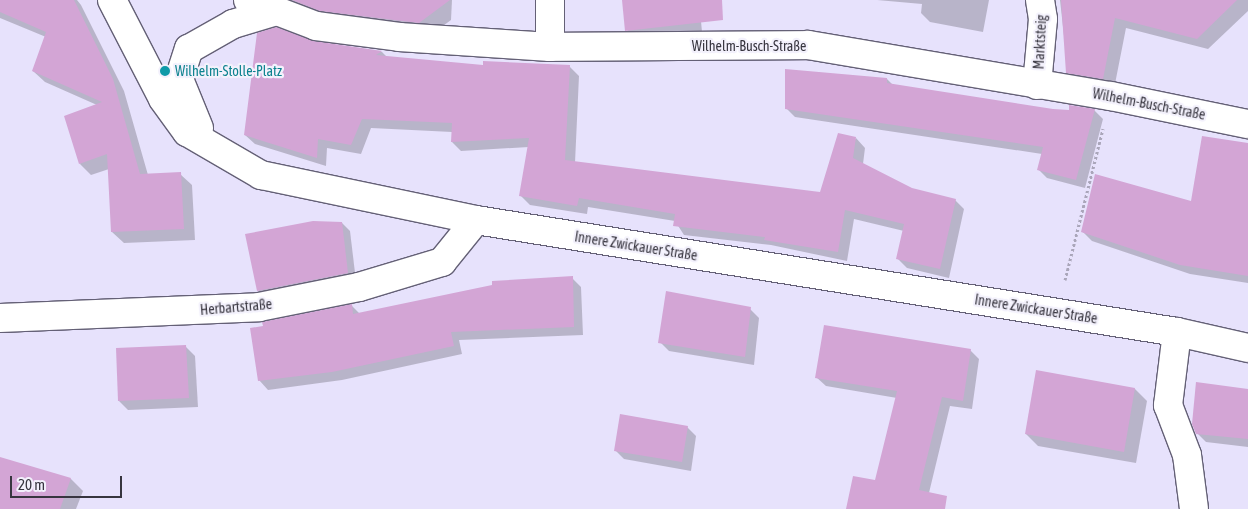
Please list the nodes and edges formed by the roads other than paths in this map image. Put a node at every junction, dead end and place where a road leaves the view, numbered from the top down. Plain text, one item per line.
1 (112, 0) edge
2 (248, 0) edge
3 (550, 0) edge
4 (1040, 0) edge
5 (276, 11) junction
6 (550, 47) junction
7 (1037, 85) junction
8 (1247, 121) edge
9 (211, 148) junction
10 (476, 220) junction
11 (0, 318) edge
12 (1177, 332) junction
13 (1248, 348) edge
14 (1194, 509) edge

1 - 9 main road, Innere Zwickauer Straße
2 - 5 main road, Wilhelm-Busch-Straße
3 - 6 main road
4 - 7 main road, Marktsteig
5 - 6 main road, Wilhelm-Busch-Straße
5 - 9 main road
6 - 7 main road, Wilhelm-Busch-Straße
7 - 8 main road, Wilhelm-Busch-Straße
9 - 10 main road, Innere Zwickauer Straße
10 - 11 main road, Herbartstraße
10 - 12 main road, Innere Zwickauer Straße
12 - 13 main road, Innere Zwickauer Straße
12 - 14 main road

